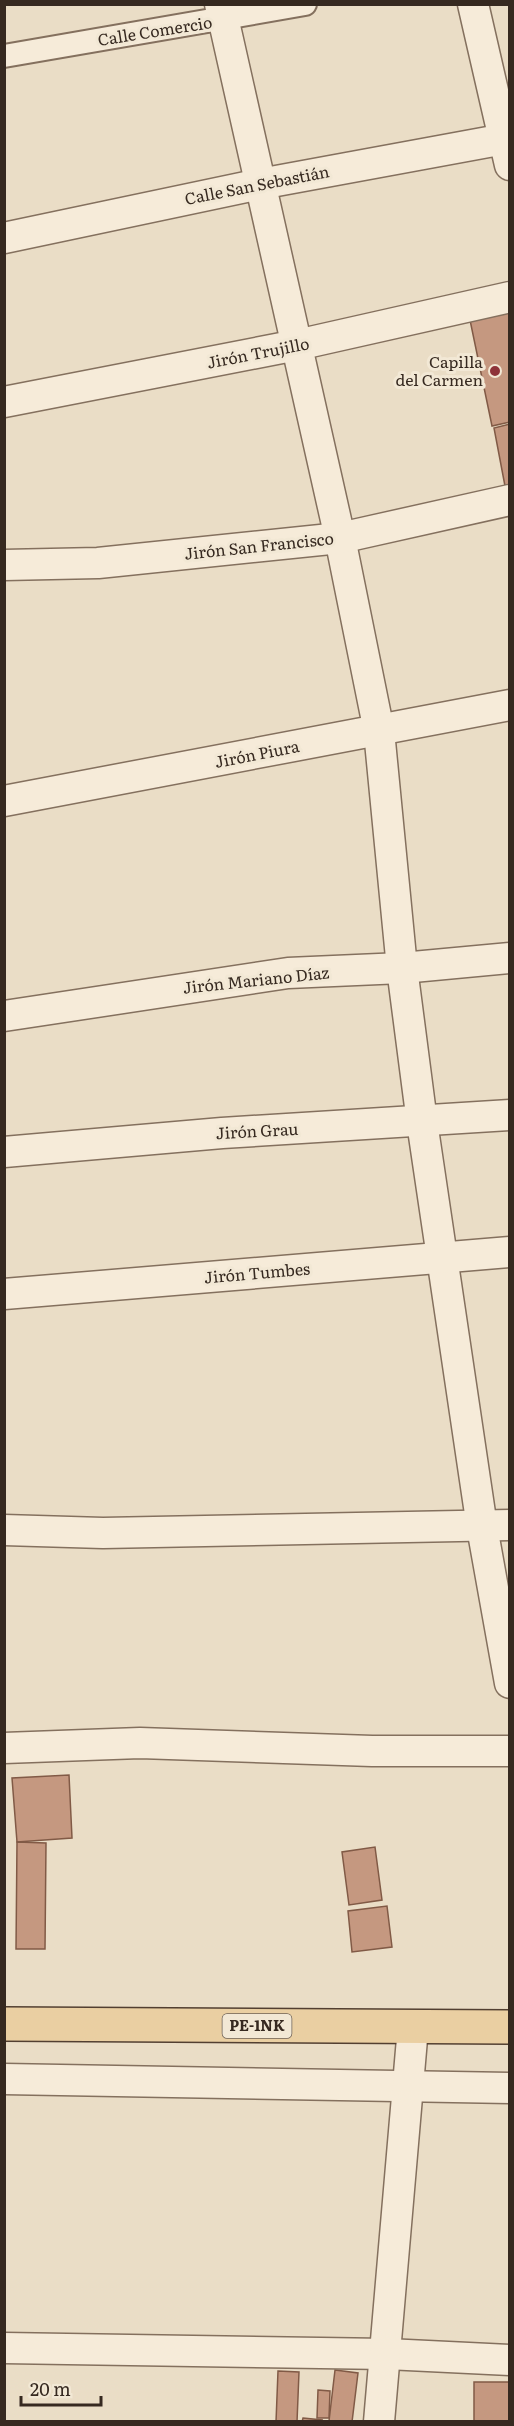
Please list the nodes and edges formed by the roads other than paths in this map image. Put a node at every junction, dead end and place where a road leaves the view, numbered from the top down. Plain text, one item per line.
1 (305, 4) edge
2 (474, 4) edge
3 (221, 12) edge
4 (4, 56) edge
5 (508, 147) edge
6 (260, 184) junction
7 (4, 238) edge
8 (510, 297) edge
9 (297, 345) junction
10 (4, 402) edge
11 (510, 500) edge
12 (340, 538) junction
13 (4, 565) edge
14 (510, 705) edge
15 (379, 731) junction
16 (4, 801) edge
17 (510, 958) edge
18 (402, 968) junction
19 (4, 1016) edge
20 (510, 1114) edge
21 (422, 1122) junction
22 (4, 1152) edge
23 (510, 1252) edge
24 (443, 1258) junction
25 (4, 1294) edge
26 (496, 1526) edge
27 (4, 1530) edge
28 (510, 1683) edge
29 (4, 1748) edge
30 (510, 1751) edge
31 (4, 2024) edge
32 (413, 2027) junction
33 (510, 2027) edge
34 (4, 2079) edge
35 (408, 2086) junction
36 (510, 2088) edge
37 (4, 2348) edge
38 (387, 2354) junction
39 (510, 2361) edge
40 (380, 2421) edge

1 - 3 street, Calle Comercio
2 - 5 street
3 - 4 street, Calle Comercio
3 - 6 street
5 - 6 street, Calle San Sebastián
6 - 7 street, Calle San Sebastián
6 - 9 street
8 - 9 street, Jirón Trujillo
9 - 10 street, Jirón Trujillo
9 - 12 street
11 - 12 street, Jirón San Francisco
12 - 13 street, Jirón San Francisco
12 - 15 street
14 - 15 street, Jirón Piura
15 - 16 street, Jirón Piura
15 - 18 street
17 - 18 street, Jirón Mariano Díaz
18 - 19 street, Jirón Mariano Díaz
18 - 21 street
20 - 21 street, Jirón Grau
21 - 22 street, Jirón Grau
21 - 24 street
23 - 24 street, Jirón Tumbes
24 - 25 street, Jirón Tumbes
24 - 26 street
26 - 27 street
26 - 28 street
29 - 30 street
31 - 32 main road, PE-1NK
32 - 33 main road, PE-1NK
32 - 35 street
34 - 35 street
35 - 36 street
35 - 38 street
37 - 38 street
38 - 39 street
38 - 40 street

